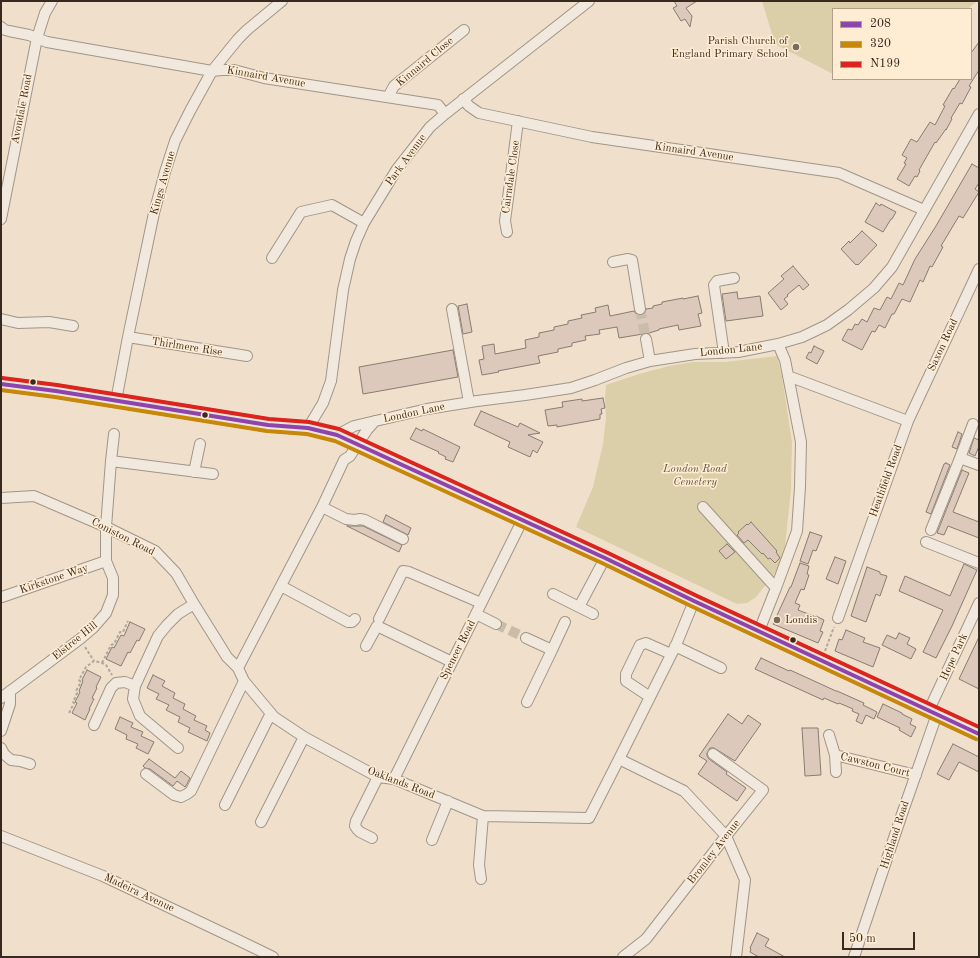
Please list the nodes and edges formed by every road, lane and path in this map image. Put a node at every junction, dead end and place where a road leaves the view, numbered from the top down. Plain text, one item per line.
1 (52, 1) edge
2 (282, 1) edge
3 (589, 1) edge
4 (1, 27) edge
5 (464, 30) dead end
6 (36, 38) junction
7 (212, 71) junction
8 (388, 97) junction
9 (463, 99) junction
10 (445, 114) junction
11 (978, 117) edge
12 (518, 121) junction
13 (924, 210) junction
14 (1, 219) edge
15 (364, 223) junction
16 (507, 232) dead end
17 (272, 258) dead end
18 (613, 262) dead end
19 (979, 269) edge
20 (734, 278) dead end
21 (452, 309) dead end
22 (640, 309) tunnel mouth
23 (1, 319) edge
24 (73, 326) dead end
25 (128, 337) junction
26 (646, 339) tunnel mouth
27 (778, 344) junction
28 (724, 352) junction
29 (247, 356) dead end
30 (650, 361) junction
31 (788, 376) junction
32 (1, 384) edge
33 (116, 400) junction
34 (469, 402) junction
35 (375, 421) junction
36 (908, 421) junction
37 (973, 424) dead end
38 (308, 428) junction
39 (114, 434) dead end
40 (337, 435) junction
41 (200, 444) dead end
42 (363, 447) junction
43 (960, 458) junction
44 (111, 461) junction
45 (979, 465) edge
46 (194, 472) junction
47 (212, 474) dead end
48 (1, 498) edge
49 (323, 505) junction
50 (703, 507) dead end
51 (522, 521) junction
52 (106, 527) junction
53 (932, 530) dead end
54 (402, 539) dead end
55 (926, 542) dead end
56 (604, 558) junction
57 (106, 561) junction
58 (979, 563) edge
59 (281, 586) junction
60 (776, 588) junction
61 (553, 594) dead end
62 (2, 597) edge
63 (694, 601) junction
64 (979, 602) edge
65 (481, 603) junction
66 (194, 604) junction
67 (579, 608) junction
68 (476, 614) junction
69 (593, 614) dead end
70 (838, 618) joint
71 (355, 619) dead end
72 (379, 619) dead end
73 (128, 622) dead end
74 (565, 622) dead end
75 (496, 624) tunnel mouth
76 (759, 631) junction
77 (526, 638) tunnel mouth
78 (84, 646) dead end
79 (366, 646) dead end
80 (552, 650) junction
81 (673, 650) junction
82 (821, 660) junction
83 (94, 661) junction
84 (452, 662) junction
85 (102, 663) junction
86 (108, 668) dead end
87 (238, 668) junction
88 (720, 668) dead end
89 (244, 681) junction
90 (135, 686) junction
91 (10, 691) junction
92 (650, 697) junction
93 (1, 698) edge
94 (527, 702) dead end
95 (933, 712) junction
96 (69, 713) dead end
97 (271, 713) junction
98 (94, 725) dead end
99 (1, 731) edge
100 (979, 734) edge
101 (830, 735) dead end
102 (304, 737) junction
103 (1, 748) edge
104 (178, 748) dead end
105 (713, 754) dead end
106 (835, 755) junction
107 (619, 759) junction
108 (30, 764) dead end
109 (836, 772) dead end
110 (146, 774) dead end
111 (916, 775) junction
112 (378, 777) junction
113 (394, 779) junction
114 (448, 801) junction
115 (225, 805) dead end
116 (483, 816) junction
117 (261, 822) dead end
118 (1, 836) edge
119 (726, 836) junction
120 (372, 838) dead end
121 (432, 840) dead end
122 (481, 879) dead end
123 (273, 957) edge
124 (623, 957) edge
125 (736, 957) edge
126 (854, 957) edge

1 - 6 street, Avondale Road
2 - 7 street, Kings Avenue
3 - 9 street, Park Avenue
4 - 6 street, Kinnaird Avenue
5 - 8 street, Kinnaird Close
6 - 7 street, Kinnaird Avenue
6 - 14 street, Avondale Road
7 - 8 street, Kinnaird Avenue
7 - 25 street, Kings Avenue
8 - 10 street, Kinnaird Avenue
9 - 10 street, Park Avenue
9 - 12 street, Kinnaird Avenue
10 - 15 street, Park Avenue
11 - 13 street, London Lane
12 - 13 street, Kinnaird Avenue
12 - 16 street, Cairndale Close
13 - 27 street, London Lane
15 - 17 street
15 - 38 street, Park Avenue
18 - 22 street
19 - 36 street, Saxon Road
20 - 28 street
21 - 34 street
23 - 24 street
25 - 29 street, Thirlmere Rise
25 - 33 street, Kings Avenue
26 - 30 street
27 - 28 street, London Lane
27 - 31 street
28 - 30 street, London Lane
30 - 34 street, London Lane
31 - 36 street
31 - 60 street
32 - 33 main road
33 - 38 main road
34 - 35 street, London Lane
35 - 40 street, London Lane
35 - 42 street, London Lane
36 - 70 street, Heathfield Road
37 - 43 street
38 - 40 main road
39 - 44 street, Elstree Hill
40 - 42 main road
41 - 46 street
42 - 49 street
42 - 51 main road
43 - 45 street
43 - 53 street
44 - 46 street
44 - 52 street, Elstree Hill
46 - 47 street
48 - 52 street, Coniston Road
49 - 54 street
49 - 59 street
50 - 60 street
51 - 56 main road
51 - 65 street, Spencer Road
52 - 57 street, Elstree Hill
52 - 66 street, Coniston Road
55 - 58 street
56 - 63 main road
56 - 67 street
57 - 62 street, Kirkstone Way
57 - 91 street, Elstree Hill
59 - 71 street
59 - 87 street
60 - 76 street
61 - 67 street
63 - 76 main road
63 - 81 street, Oaklands Road
64 - 95 street, Hope Park
65 - 68 street, Spencer Road
65 - 72 street
66 - 87 street, Coniston Road
66 - 90 street
67 - 69 street
68 - 75 street
68 - 84 street, Spencer Road
70 - 82 path
73 - 85 path
74 - 80 street
76 - 82 main road
77 - 80 street
78 - 83 path
79 - 84 street
80 - 94 street
81 - 88 street
81 - 92 street, Oaklands Road
81 - 92 street
82 - 95 main road
83 - 85 path
83 - 96 path
84 - 113 street, Spencer Road
85 - 86 path
87 - 89 street, Oaklands Road
89 - 97 street, Oaklands Road
89 - 110 street
90 - 98 street
90 - 104 street
91 - 93 street, Elstree Hill
91 - 99 street
92 - 107 street, Oaklands Road
95 - 100 main road
95 - 111 street, Highland Road
97 - 102 street, Oaklands Road
97 - 115 street
101 - 106 street, Cawston Court
102 - 112 street, Oaklands Road
102 - 117 street
103 - 108 street
105 - 119 street, Bromley Avenue
106 - 109 street, Cawston Court
106 - 111 street, Cawston Court
107 - 116 street, Oaklands Road
107 - 119 street
111 - 126 street, Highland Road
112 - 113 street, Oaklands Road
112 - 120 street
113 - 114 street, Oaklands Road
114 - 116 street, Oaklands Road
114 - 121 street
116 - 122 street
118 - 123 street, Madeira Avenue
119 - 124 street, Bromley Avenue
119 - 125 street

